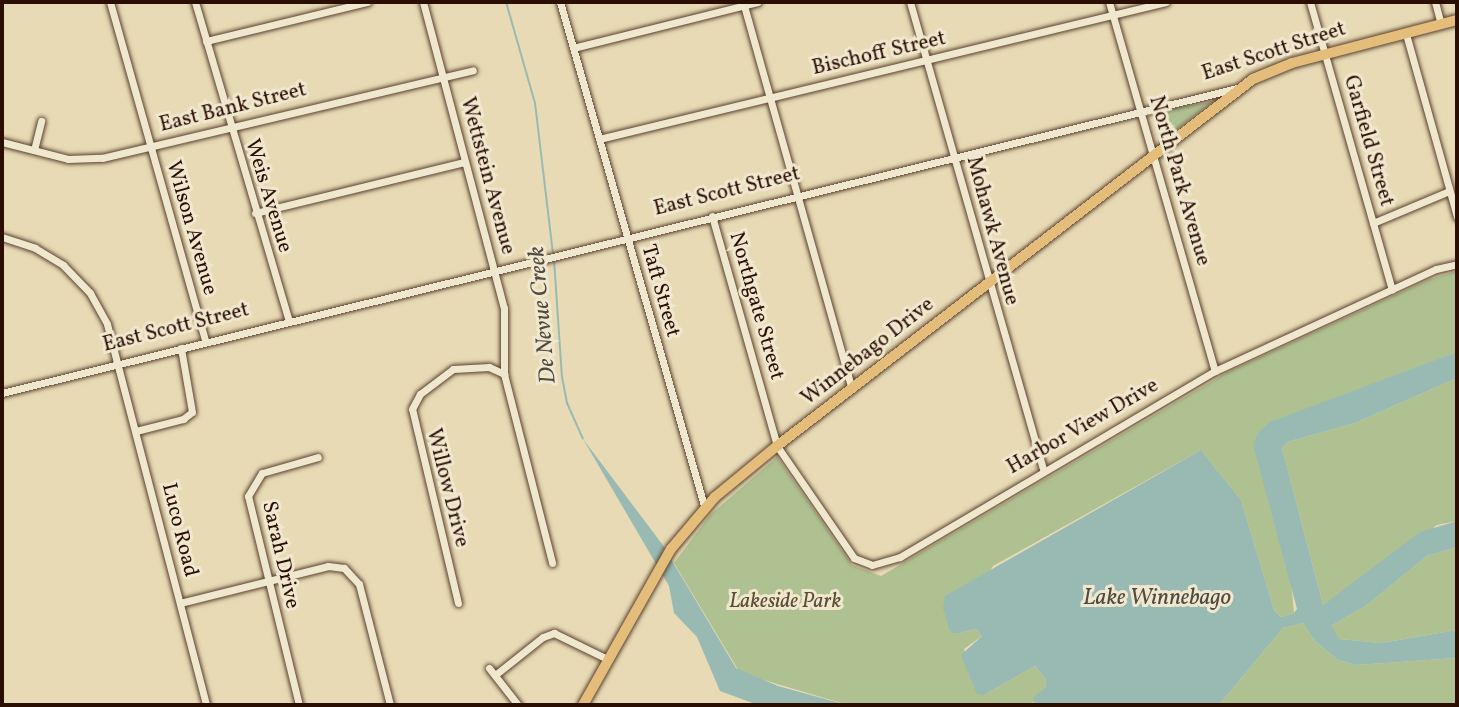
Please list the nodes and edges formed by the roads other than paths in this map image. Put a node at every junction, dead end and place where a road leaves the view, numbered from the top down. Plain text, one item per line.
1 (110, 2) edge
2 (195, 2) edge
3 (367, 2) edge
4 (423, 2) edge
5 (560, 2) edge
6 (757, 2) edge
7 (909, 2) edge
8 (1109, 2) edge
9 (1166, 2) edge
10 (1310, 2) edge
11 (1435, 2) edge
12 (744, 3) edge
13 (1113, 15) junction
14 (1457, 20) edge
15 (1441, 24) junction
16 (1406, 34) junction
17 (205, 41) junction
18 (573, 48) junction
19 (1325, 54) junction
20 (926, 61) junction
21 (473, 70) dead end
22 (442, 76) junction
23 (1241, 86) junction
24 (769, 98) junction
25 (1140, 110) junction
26 (41, 121) dead end
27 (229, 127) junction
28 (599, 139) junction
29 (2, 142) edge
30 (150, 147) junction
31 (34, 150) junction
32 (1154, 156) junction
33 (954, 157) junction
34 (464, 162) junction
35 (1449, 191) junction
36 (797, 195) junction
37 (255, 213) junction
38 (712, 216) junction
39 (1457, 217) edge
40 (1373, 223) junction
41 (2, 237) edge
42 (626, 237) junction
43 (1457, 264) edge
44 (494, 269) junction
45 (988, 284) junction
46 (1392, 289) junction
47 (288, 319) junction
48 (205, 341) junction
49 (181, 348) junction
50 (120, 363) junction
51 (1215, 371) junction
52 (503, 374) junction
53 (852, 389) junction
54 (2, 393) edge
55 (136, 430) junction
56 (777, 446) junction
57 (318, 457) dead end
58 (1043, 470) junction
59 (705, 509) junction
60 (552, 564) dead end
61 (268, 580) junction
62 (180, 603) junction
63 (458, 603) dead end
64 (607, 659) junction
65 (489, 668) dead end
66 (495, 676) junction
67 (206, 705) edge
68 (299, 705) edge
69 (390, 705) edge
70 (518, 705) edge
71 (583, 705) edge

1 - 30 street, Wilson Avenue
2 - 17 street, Weis Avenue
3 - 17 street
4 - 22 street, Wettstein Avenue
5 - 18 street, Taft Street
6 - 12 street
7 - 20 street, Mohawk Avenue
8 - 13 street, North Park Avenue
9 - 13 street, Bischoff Street
10 - 19 street, Garfield Street
11 - 15 street
12 - 18 street
12 - 24 street
13 - 20 street, Bischoff Street
13 - 25 street, North Park Avenue
14 - 15 main road, East Scott Street
15 - 16 main road, East Scott Street
16 - 19 main road, East Scott Street
16 - 35 street
17 - 27 street, Weis Avenue
18 - 28 street, Taft Street
19 - 23 main road, East Scott Street
19 - 40 street, Garfield Street
20 - 24 street, Bischoff Street
20 - 33 street, Mohawk Avenue
21 - 22 street, East Bank Street
22 - 27 street, East Bank Street
22 - 34 street, Wettstein Avenue
23 - 25 street, East Scott Street
23 - 32 main road, Winnebago Drive
24 - 28 street, Bischoff Street
24 - 36 street
25 - 32 street, North Park Avenue
25 - 33 street, East Scott Street
26 - 31 street
27 - 30 street, East Bank Street
27 - 37 street, Weis Avenue
28 - 42 street, Taft Street
29 - 31 street, East Bank Street
30 - 31 street, East Bank Street
30 - 48 street, Wilson Avenue
32 - 45 main road, Winnebago Drive
32 - 51 street, North Park Avenue
33 - 36 street, East Scott Street
33 - 45 street, Mohawk Avenue
34 - 37 street
34 - 44 street, Wettstein Avenue
35 - 39 street
35 - 40 street
36 - 38 street, East Scott Street
36 - 53 street
37 - 47 street, Weis Avenue
38 - 42 street, East Scott Street
38 - 56 street, Northgate Street
40 - 46 street, Garfield Street
41 - 50 street, Luco Road
42 - 44 street, East Scott Street
42 - 59 street, Taft Street
43 - 46 street, Harbor View Drive
44 - 47 street, East Scott Street
44 - 52 street, Wettstein Avenue
45 - 53 main road, Winnebago Drive
45 - 58 street, Mohawk Avenue
46 - 51 street, Harbor View Drive
47 - 48 street, East Scott Street
48 - 49 street, East Scott Street
49 - 50 street, East Scott Street
49 - 55 street
50 - 54 street, East Scott Street
50 - 55 street, Luco Road
51 - 58 street, Harbor View Drive
52 - 60 street, Wettstein Avenue
52 - 63 street, Willow Drive
53 - 56 main road, Winnebago Drive
55 - 62 street, Luco Road
56 - 58 street, Harbor View Drive
56 - 59 main road, Winnebago Drive
57 - 61 street, Sarah Drive
59 - 64 main road, Winnebago Drive
61 - 62 street
61 - 68 street, Sarah Drive
61 - 69 street
62 - 67 street, Luco Road
64 - 66 street
64 - 71 main road, Winnebago Drive
65 - 66 street
66 - 70 street

